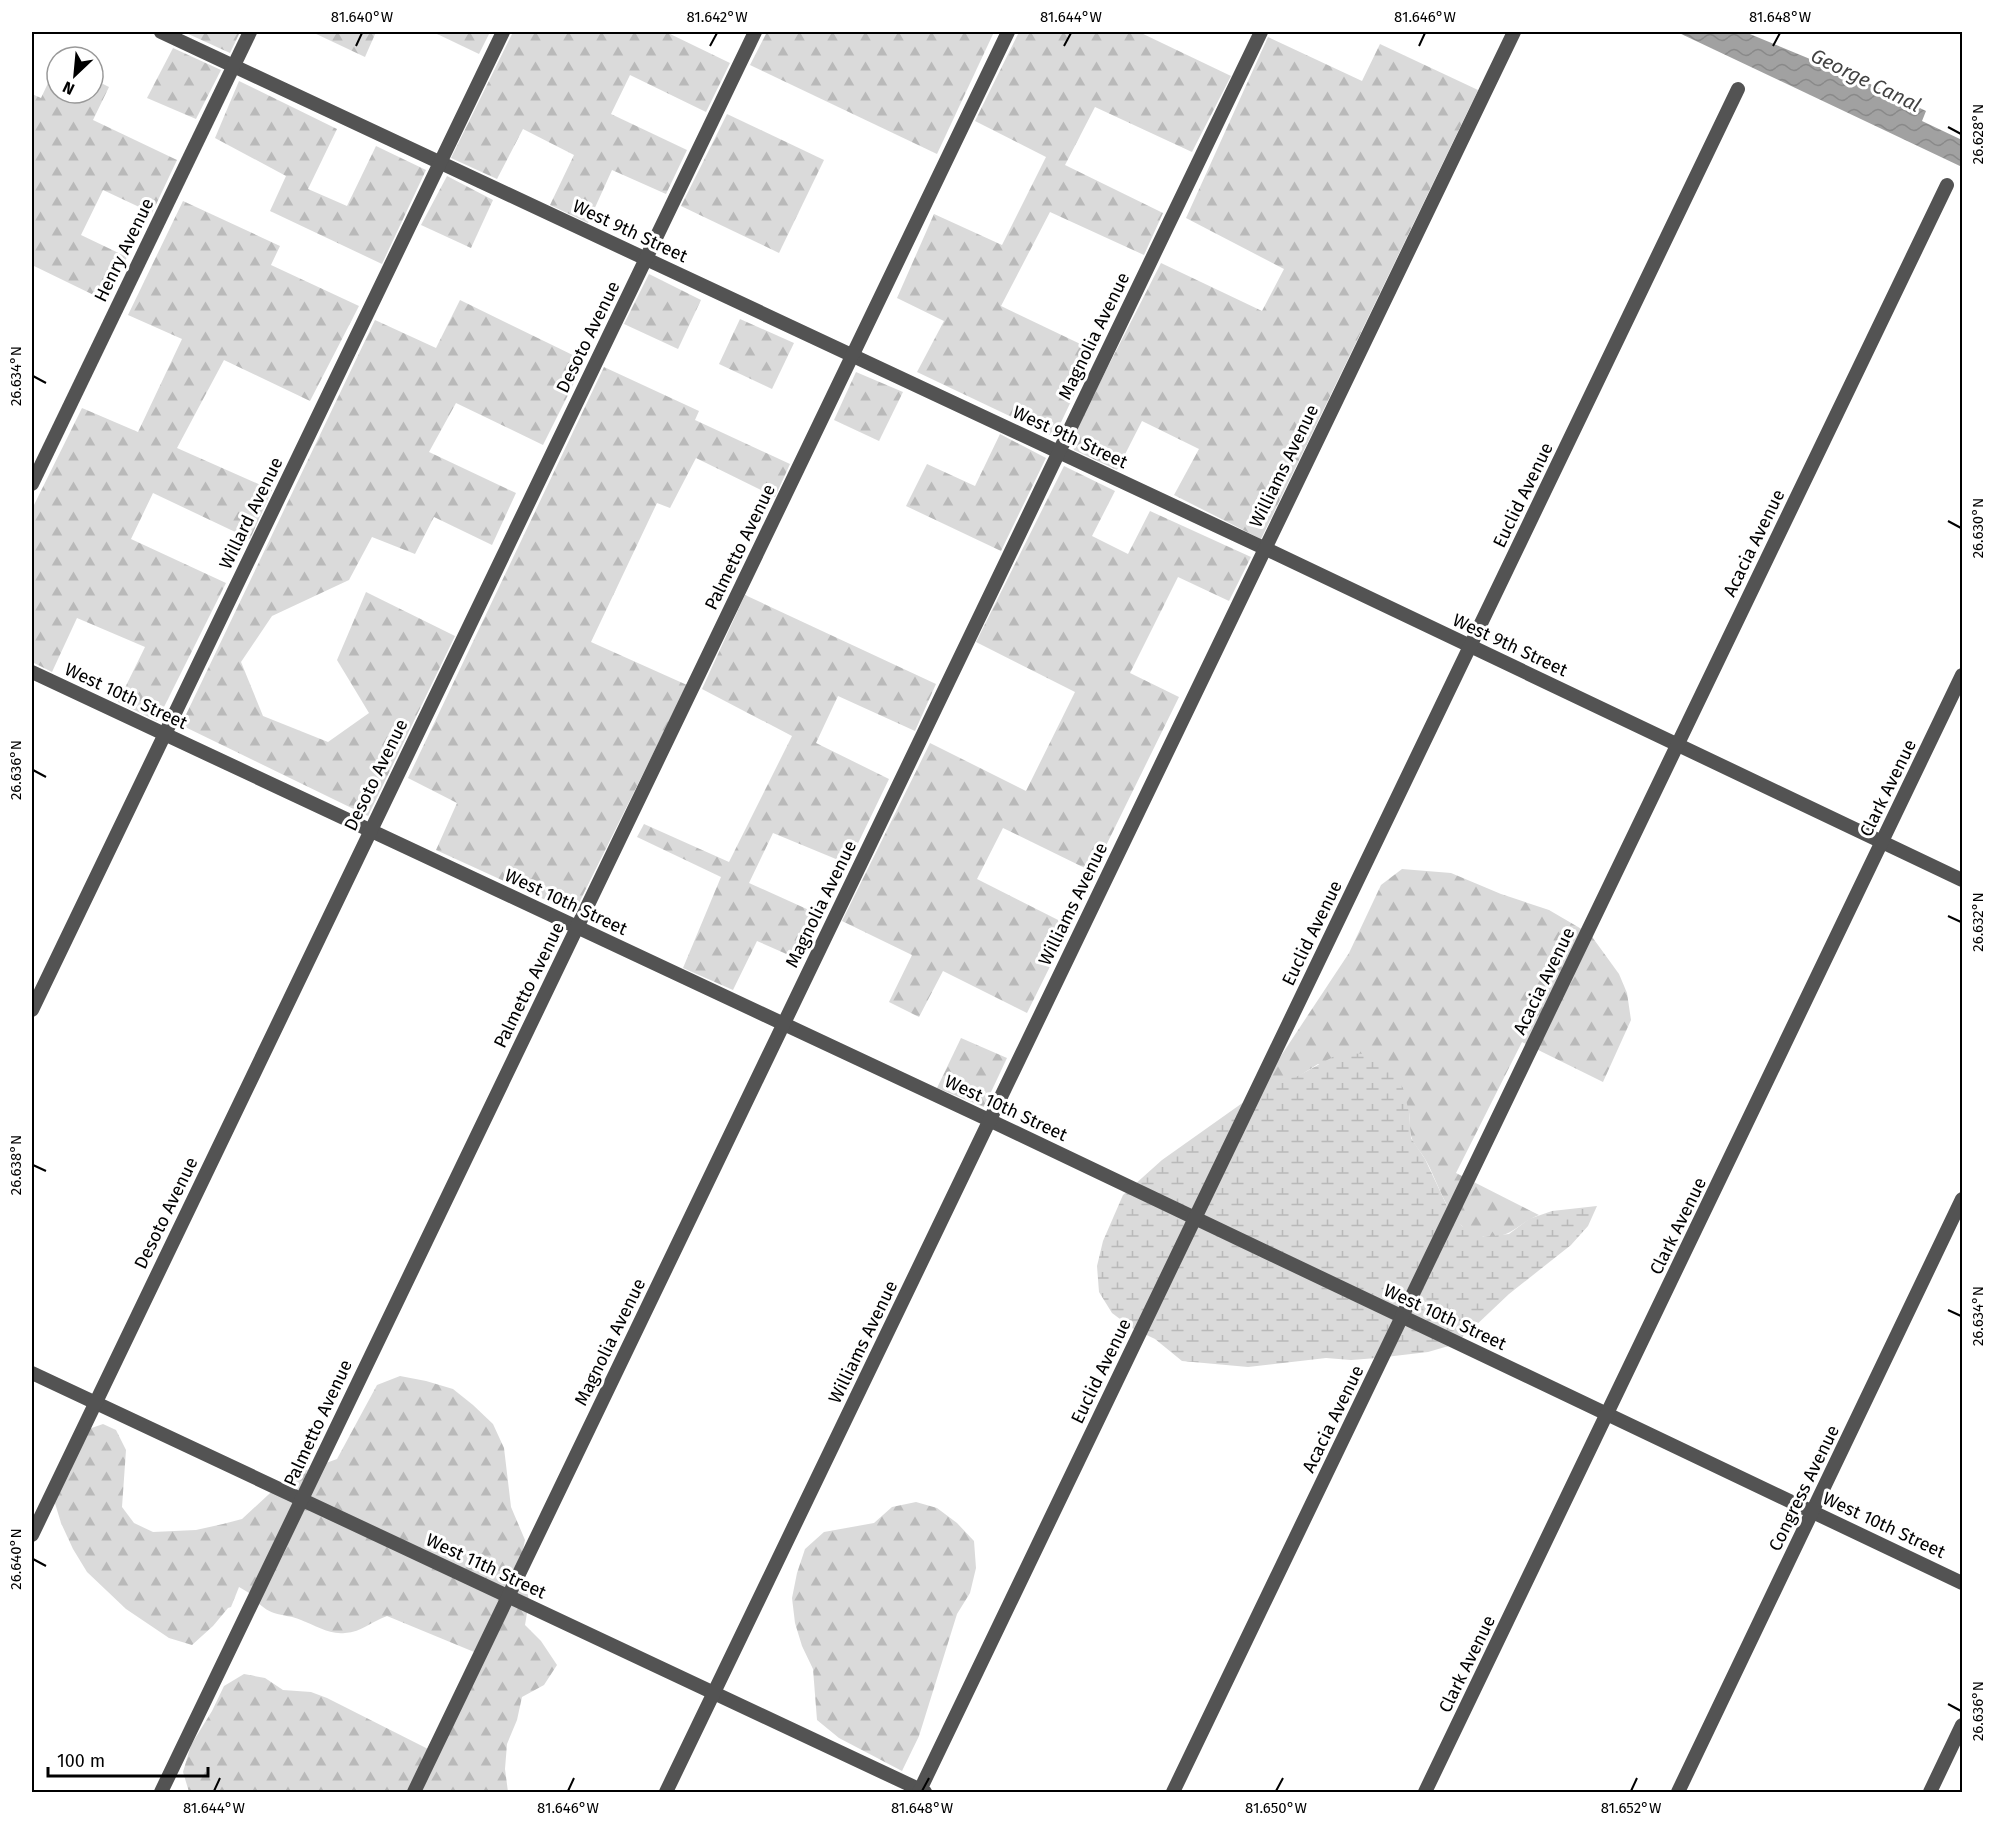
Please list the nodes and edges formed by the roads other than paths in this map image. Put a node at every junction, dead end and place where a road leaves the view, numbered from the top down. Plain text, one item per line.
1 (161, 32) edge
2 (250, 32) edge
3 (503, 32) edge
4 (755, 32) edge
5 (1008, 32) edge
6 (1261, 32) edge
7 (1514, 32) edge
8 (233, 65) junction
9 (1738, 89) dead end
10 (440, 162) junction
11 (1947, 185) dead end
12 (646, 258) junction
13 (852, 355) junction
14 (1059, 452) junction
15 (32, 484) edge
16 (1264, 548) junction
17 (1471, 646) junction
18 (32, 672) edge
19 (1962, 675) edge
20 (164, 734) junction
21 (1677, 744) junction
22 (370, 831) junction
23 (1882, 842) junction
24 (1962, 880) edge
25 (577, 928) junction
26 (32, 1010) edge
27 (783, 1024) junction
28 (989, 1120) junction
29 (1962, 1199) edge
30 (1195, 1217) junction
31 (1402, 1317) junction
32 (32, 1373) edge
33 (95, 1403) junction
34 (1607, 1414) junction
35 (302, 1500) junction
36 (1813, 1511) junction
37 (32, 1534) edge
38 (1962, 1583) edge
39 (508, 1596) junction
40 (715, 1693) junction
41 (1962, 1725) edge
42 (161, 1792) edge
43 (414, 1792) edge
44 (666, 1792) edge
45 (922, 1792) edge
46 (1173, 1792) edge
47 (1425, 1792) edge
48 (1678, 1792) edge
49 (1930, 1792) edge

1 - 8 street, West 9th Street
2 - 8 street, Henry Avenue
3 - 10 street, Willard Avenue
4 - 12 street, Desoto Avenue
5 - 13 street, Palmetto Avenue
6 - 14 street, Magnolia Avenue
7 - 16 street, Williams Avenue
8 - 10 street, West 9th Street
8 - 15 street, Henry Avenue
9 - 17 street, Euclid Avenue
10 - 12 street, West 9th Street
10 - 20 street, Willard Avenue
11 - 21 street, Acacia Avenue
12 - 13 street, West 9th Street
12 - 22 street, Desoto Avenue
13 - 14 street, West 9th Street
13 - 25 street, Palmetto Avenue
14 - 16 street, West 9th Street
14 - 27 street, Magnolia Avenue
16 - 17 street, West 9th Street
16 - 28 street, Williams Avenue
17 - 21 street, West 9th Street
17 - 30 street, Euclid Avenue
18 - 20 street, West 10th Street
19 - 23 street, Clark Avenue
20 - 22 street, West 10th Street
20 - 26 street, Willard Avenue
21 - 23 street, West 9th Street
21 - 31 street, Acacia Avenue
22 - 25 street, West 10th Street
22 - 33 street, Desoto Avenue
23 - 24 street, West 9th Street
23 - 34 street, Clark Avenue
25 - 27 street, West 10th Street
25 - 35 street, Palmetto Avenue
27 - 28 street, West 10th Street
27 - 39 street, Magnolia Avenue
28 - 30 street, West 10th Street
28 - 40 street, Williams Avenue
29 - 36 street, Congress Avenue
30 - 31 street, West 10th Street
30 - 45 street, Euclid Avenue
31 - 34 street, West 10th Street
31 - 46 street, Acacia Avenue
32 - 33 street, West 11th Street
33 - 35 street, West 11th Street
33 - 37 street, Desoto Avenue
34 - 36 street, West 10th Street
34 - 47 street, Clark Avenue
35 - 39 street, West 11th Street
35 - 42 street, Palmetto Avenue
36 - 38 street, West 10th Street
36 - 48 street, Congress Avenue
39 - 40 street, West 11th Street
39 - 43 street, Magnolia Avenue
40 - 44 street, Williams Avenue
40 - 45 street, West 11th Street
41 - 49 street

